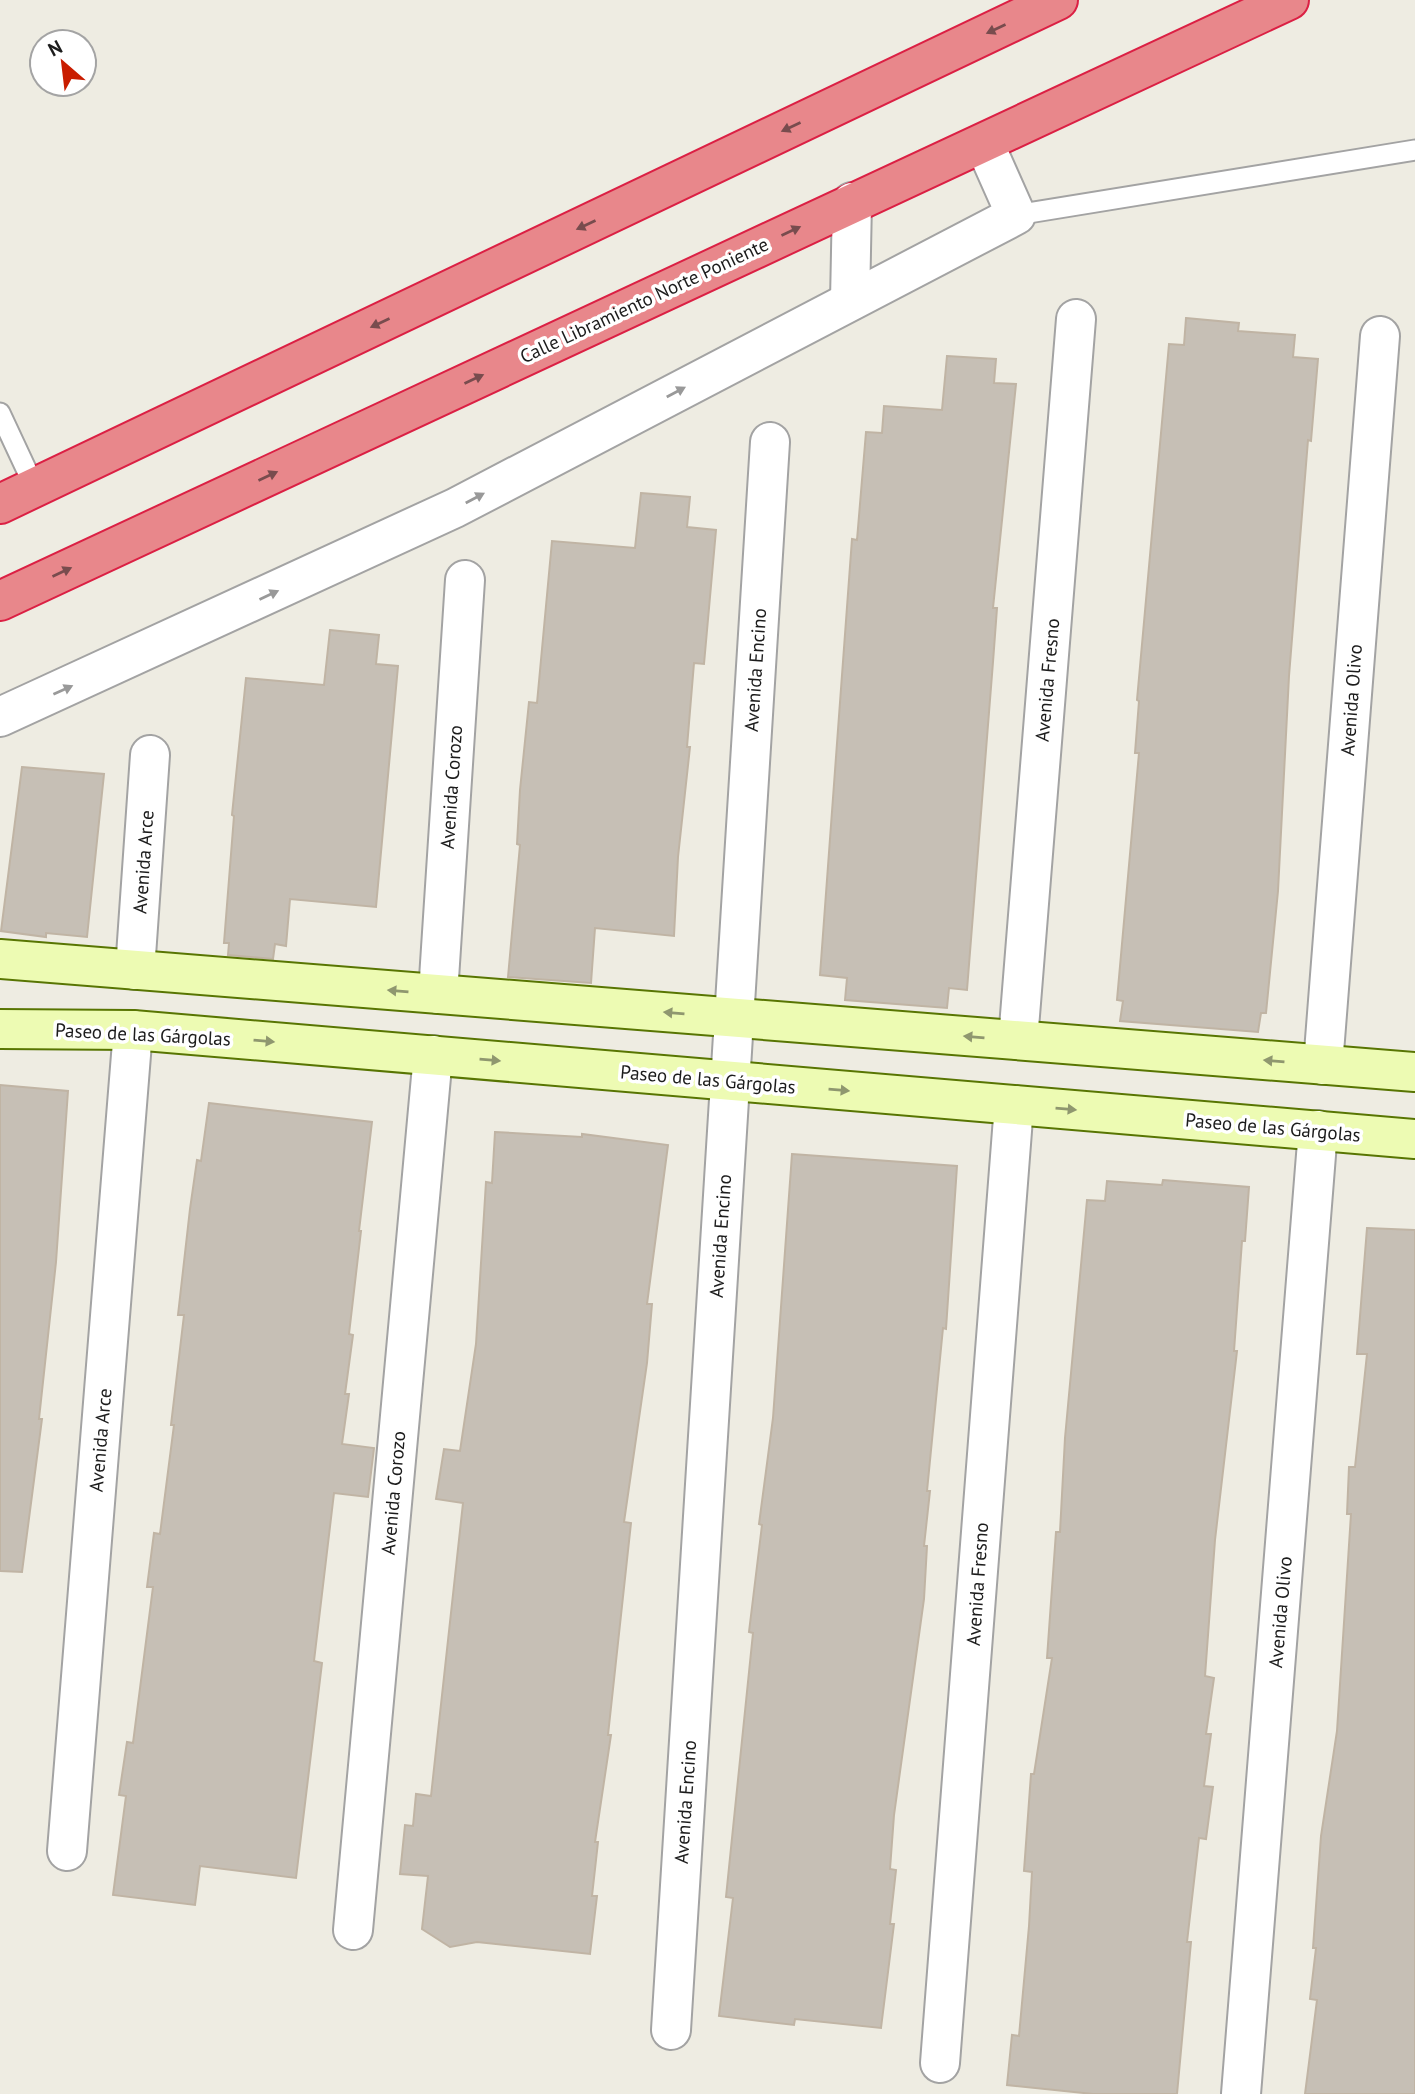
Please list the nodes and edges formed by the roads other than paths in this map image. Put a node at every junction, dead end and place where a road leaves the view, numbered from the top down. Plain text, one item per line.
1 (1058, 0) edge
2 (1289, 0) edge
3 (984, 143) junction
4 (1415, 150) edge
5 (852, 202) junction
6 (1016, 215) junction
7 (850, 301) junction
8 (1076, 319) dead end
9 (1380, 336) dead end
10 (0, 413) edge
11 (770, 442) dead end
12 (35, 488) junction
13 (0, 504) edge
14 (465, 580) dead end
15 (0, 601) edge
16 (0, 717) edge
17 (150, 755) dead end
18 (0, 959) edge
19 (135, 970) junction
20 (438, 994) junction
21 (733, 1018) junction
22 (0, 1029) edge
23 (133, 1030) junction
24 (1018, 1041) junction
25 (433, 1055) junction
26 (1323, 1065) junction
27 (1415, 1072) edge
28 (730, 1080) junction
29 (1014, 1105) junction
30 (1318, 1130) junction
31 (1415, 1139) edge
32 (66, 1851) dead end
33 (354, 1930) dead end
34 (671, 2030) dead end
35 (940, 2063) dead end
36 (1241, 2094) edge

1 -> 12 highway
2 - 3 highway, Calle Libramiento Norte Poniente
3 - 5 highway, Calle Libramiento Norte Poniente
3 - 6 street
4 - 6 lane
5 - 7 street
15 -> 5 highway, Calle Libramiento Norte Poniente
6 - 7 street
16 -> 7 street
8 - 24 street, Avenida Fresno
9 - 26 street, Avenida Olivo
10 - 12 lane
11 - 21 street, Avenida Encino
12 - 13 highway
14 - 20 street, Avenida Corozo
17 - 19 street, Avenida Arce
18 - 19 street
20 -> 19 street
21 -> 20 street
24 -> 21 street
21 - 28 street, Avenida Encino
22 - 23 street, Paseo de las Gárgolas
23 -> 25 street, Paseo de las Gárgolas
23 - 32 street, Avenida Arce
26 -> 24 street
25 -> 28 street, Paseo de las Gárgolas
25 - 33 street, Avenida Corozo
26 - 27 street
28 -> 29 street, Paseo de las Gárgolas
28 - 34 street, Avenida Encino
29 -> 30 street, Paseo de las Gárgolas
29 - 35 street, Avenida Fresno
30 - 31 street, Paseo de las Gárgolas
30 - 36 street, Avenida Olivo

